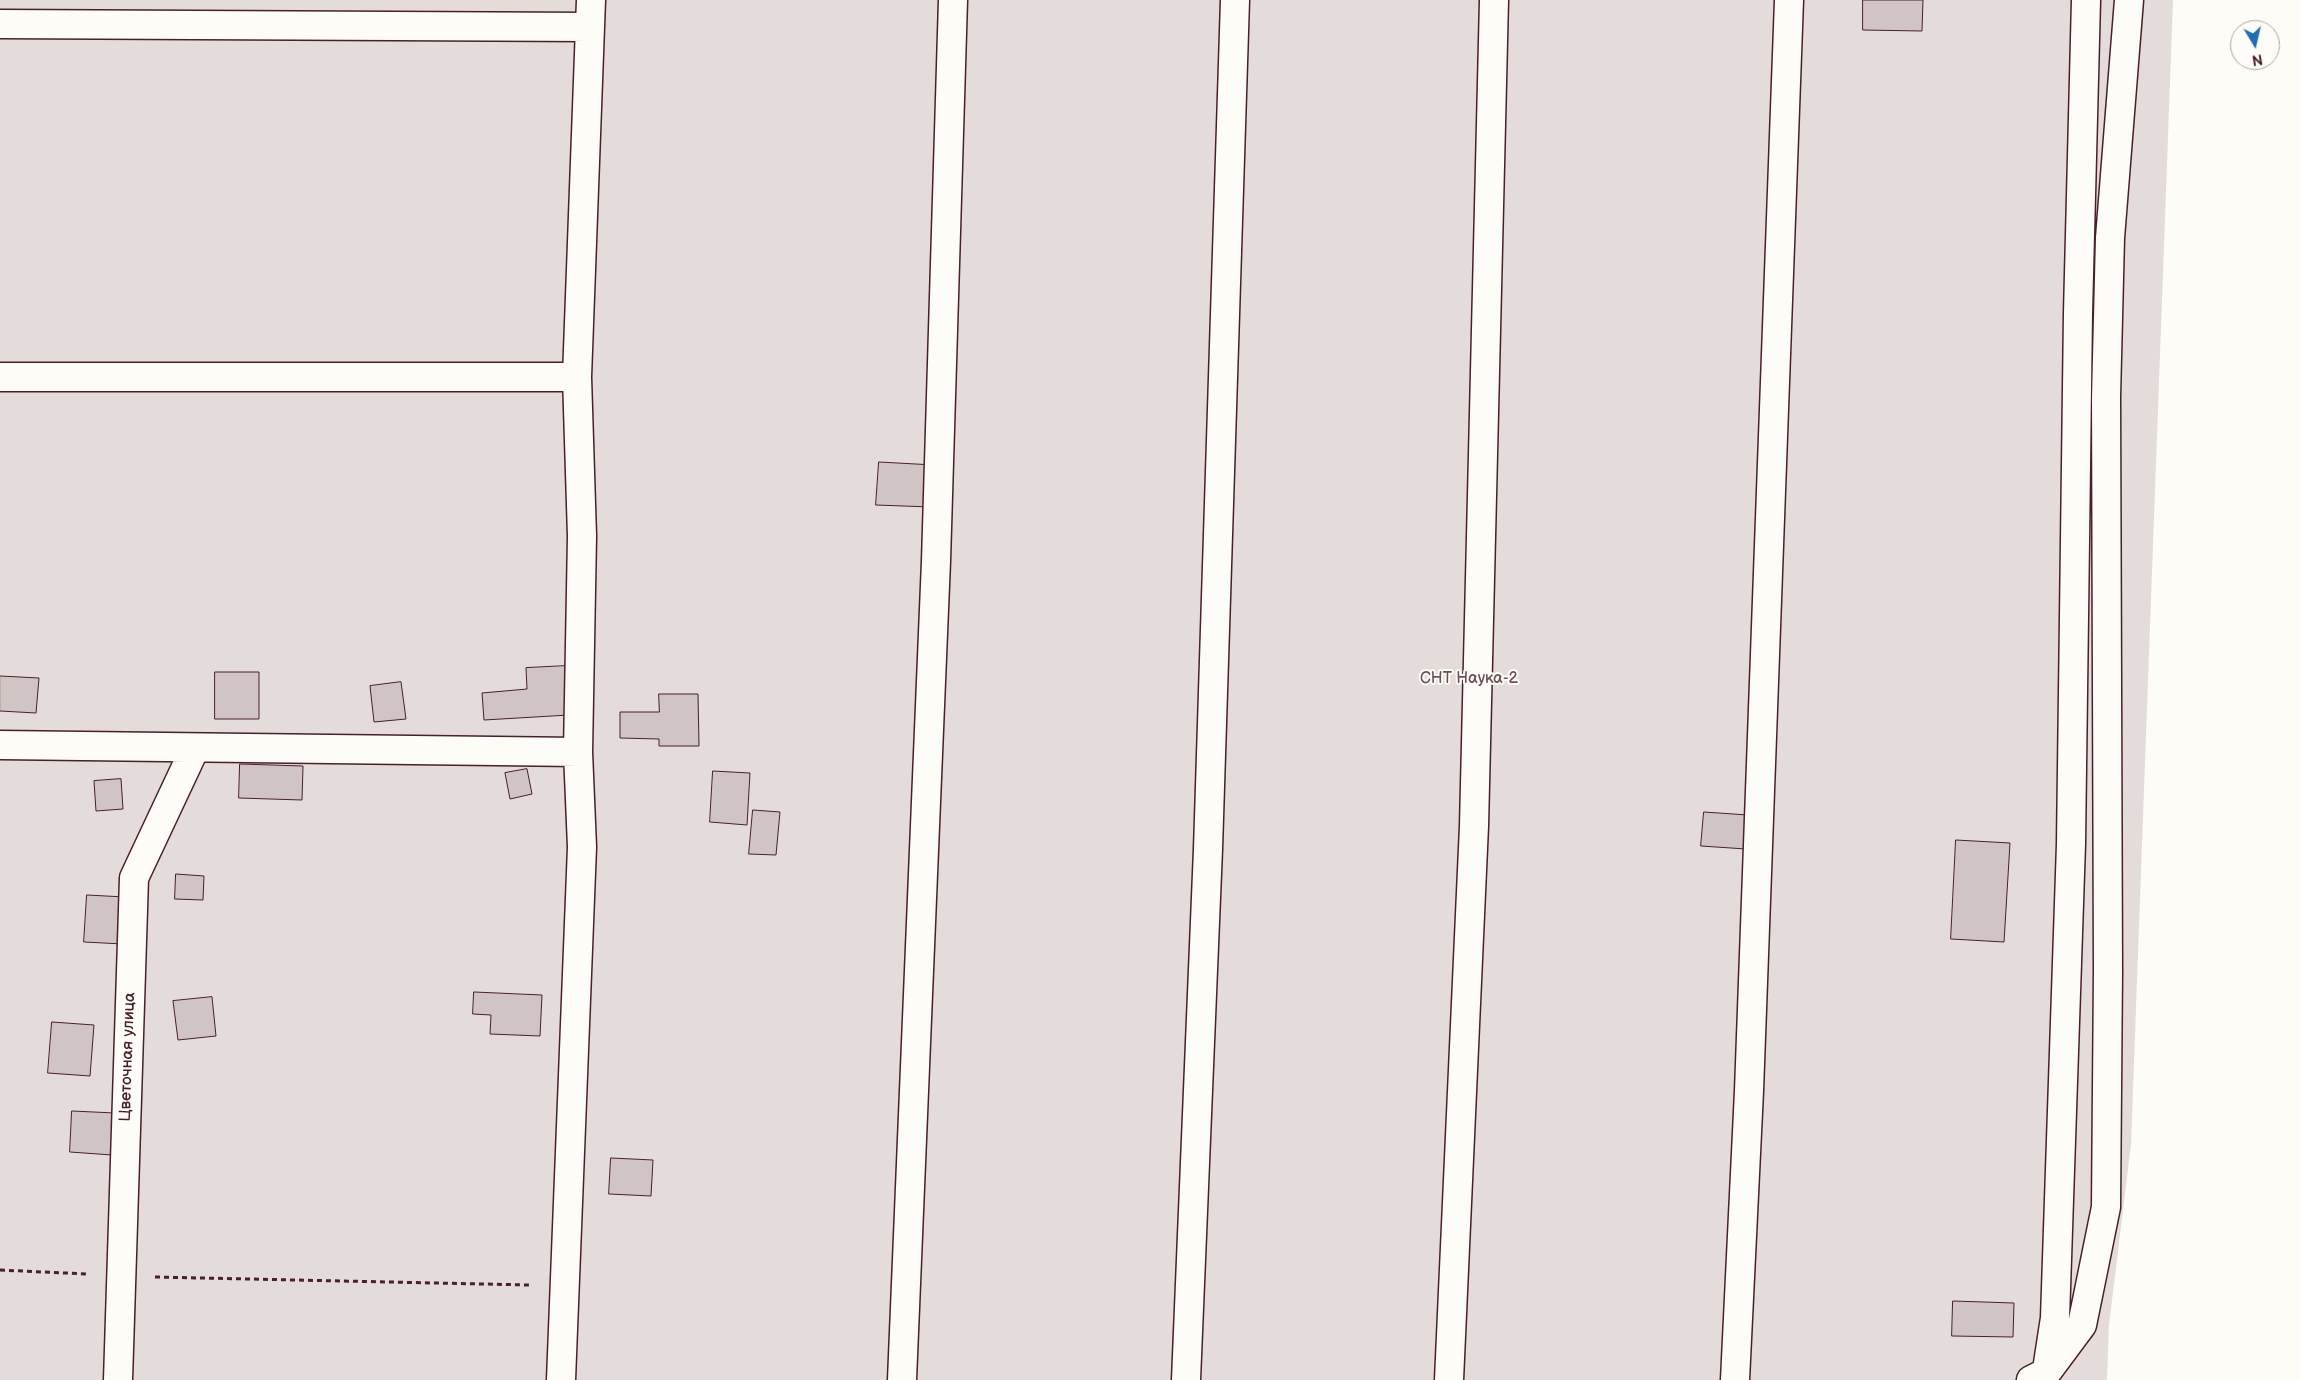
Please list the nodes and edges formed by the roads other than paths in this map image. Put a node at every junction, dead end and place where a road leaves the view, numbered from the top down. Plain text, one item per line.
1 (591, 0) edge
2 (953, 0) edge
3 (1235, 0) edge
4 (1494, 0) edge
5 (1789, 0) edge
6 (2086, 0) edge
7 (2128, 0) edge
8 (0, 24) edge
9 (590, 28) junction
10 (0, 377) edge
11 (577, 377) junction
12 (0, 745) edge
13 (194, 748) junction
14 (578, 752) junction
15 (2042, 1378) edge
16 (118, 1380) edge
17 (561, 1380) edge
18 (902, 1380) edge
19 (1186, 1380) edge
20 (1449, 1380) edge
21 (1735, 1380) edge

1 - 9 street
2 - 18 street
3 - 19 street
4 - 20 street
5 - 21 street
6 - 15 street
7 - 15 street
8 - 9 street
9 - 11 street
10 - 11 street
11 - 14 street
12 - 13 street
13 - 14 street
13 - 16 street, Цветочная улица
14 - 17 street

